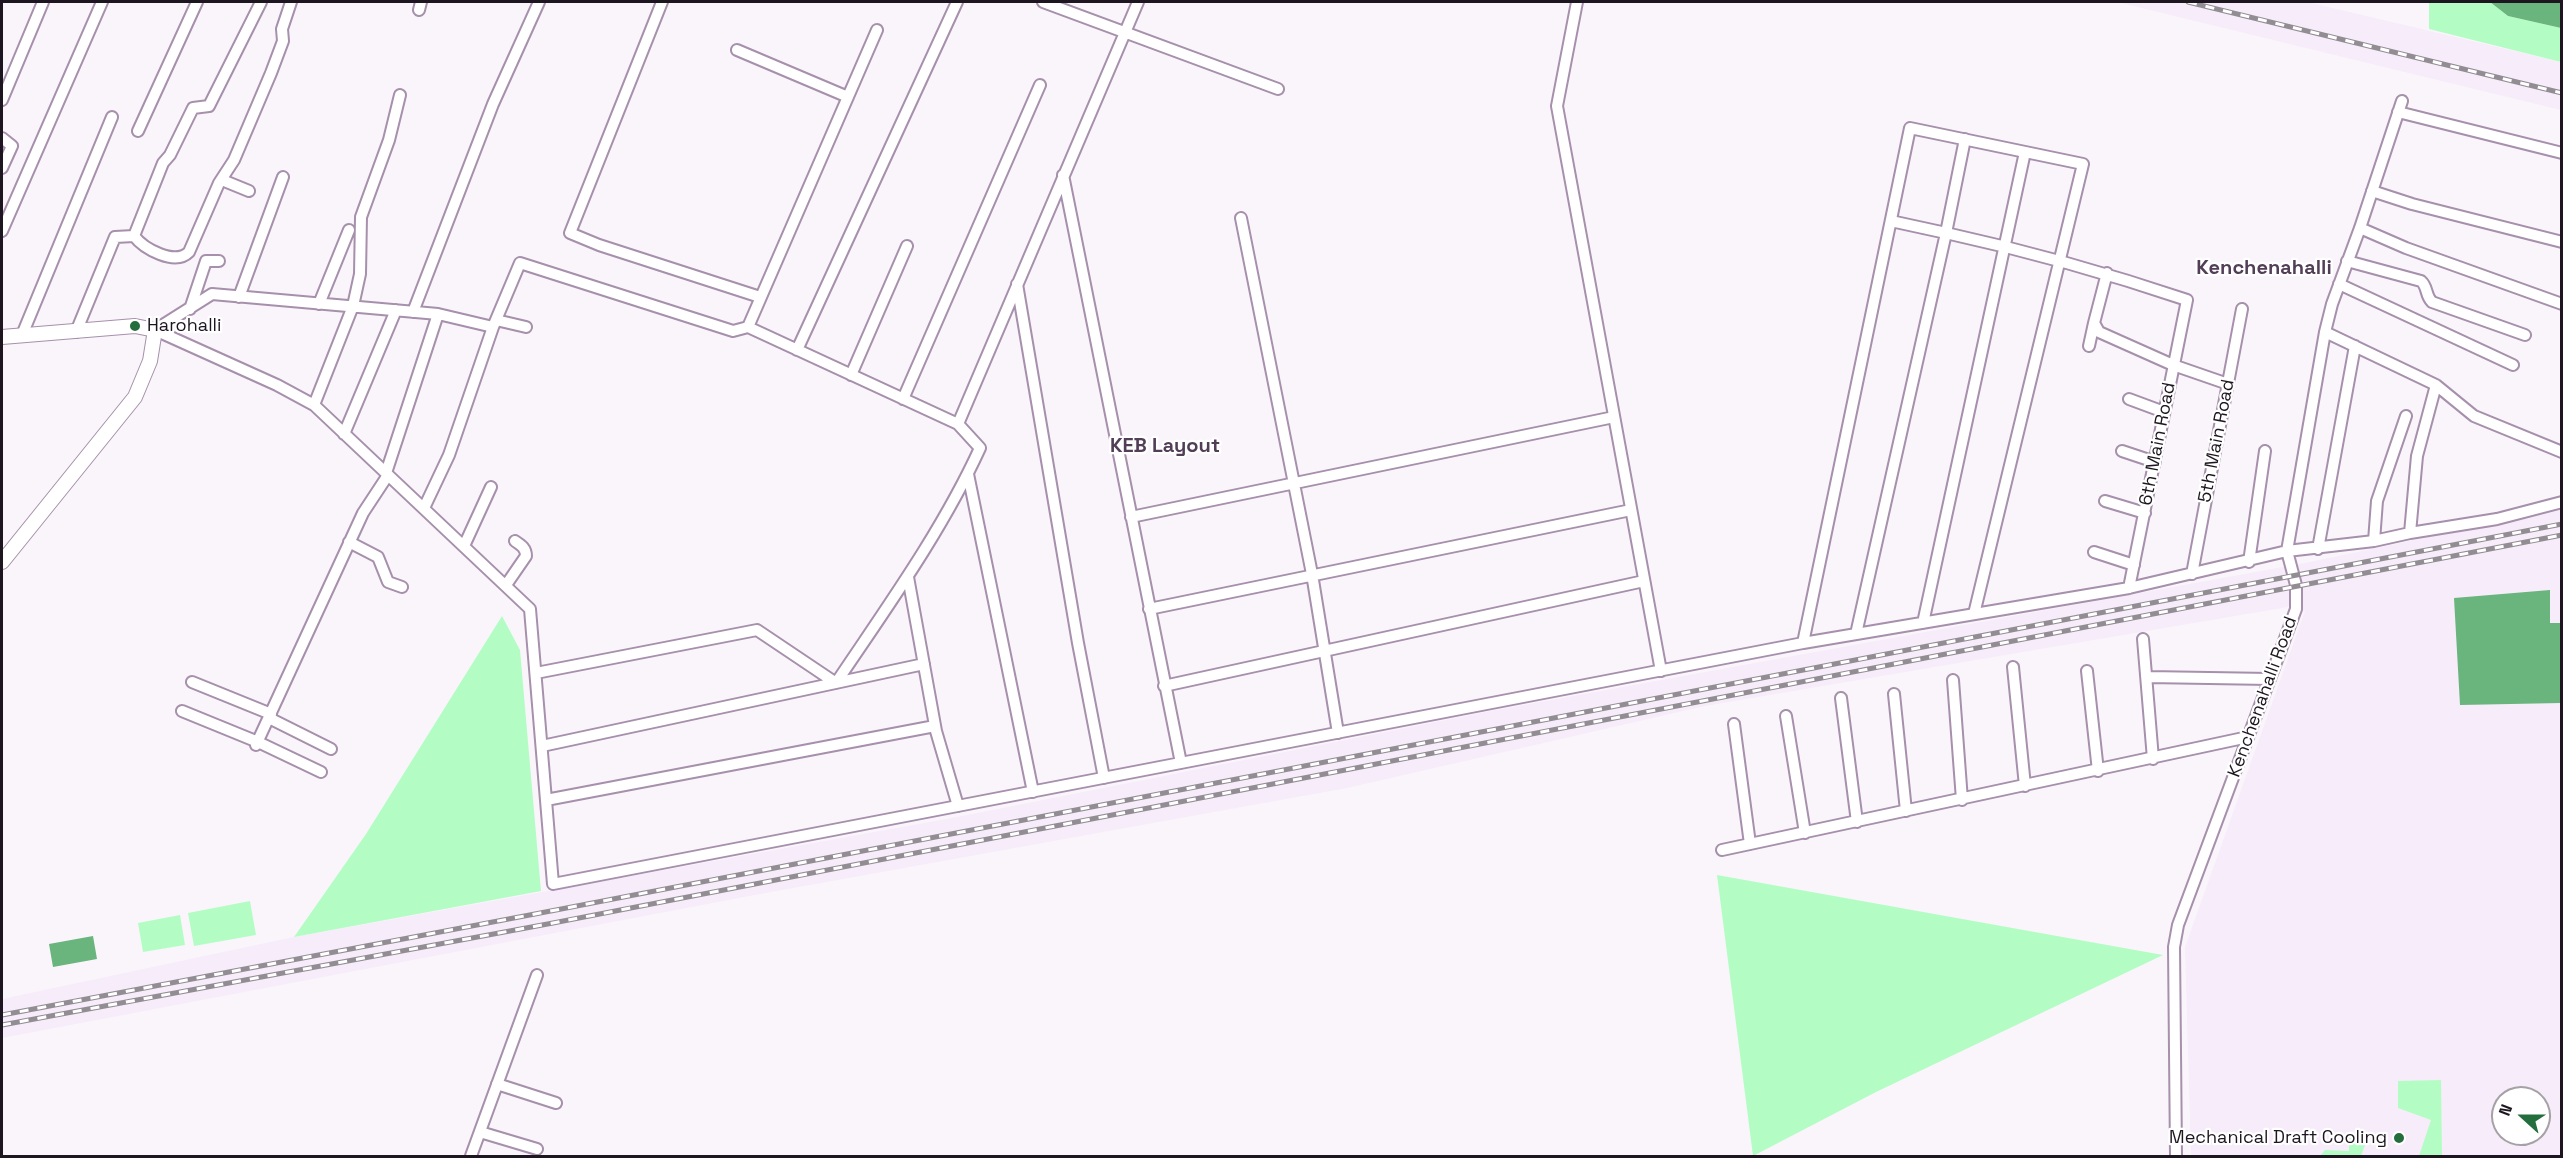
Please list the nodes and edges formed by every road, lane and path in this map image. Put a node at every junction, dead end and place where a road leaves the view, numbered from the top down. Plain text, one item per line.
1 (43, 2) edge
2 (102, 2) edge
3 (197, 2) edge
4 (261, 2) edge
5 (291, 2) edge
6 (539, 2) edge
7 (662, 2) edge
8 (957, 2) edge
9 (1043, 2) edge
10 (1138, 2) edge
11 (1576, 2) edge
12 (877, 30) dead end
13 (1124, 32) junction
14 (736, 50) dead end
15 (1040, 85) dead end
16 (1278, 89) dead end
17 (400, 95) dead end
18 (848, 97) junction
19 (2, 100) edge
20 (2402, 101) dead end
21 (2398, 112) junction
22 (112, 117) dead end
23 (138, 131) dead end
24 (2, 138) edge
25 (1965, 139) junction
26 (2025, 152) junction
27 (2562, 153) edge
28 (2, 168) edge
29 (1063, 175) junction
30 (283, 177) dead end
31 (222, 180) junction
32 (249, 191) dead end
33 (2372, 191) junction
34 (6, 211) edge
35 (1241, 218) dead end
36 (1891, 221) junction
37 (2360, 228) junction
38 (349, 230) dead end
39 (2, 231) edge
40 (1946, 233) junction
41 (134, 236) junction
42 (2562, 242) edge
43 (907, 246) dead end
44 (2003, 246) junction
45 (2058, 260) junction
46 (219, 261) dead end
47 (2347, 261) junction
48 (2108, 273) junction
49 (1017, 284) junction
50 (2339, 284) junction
51 (239, 297) junction
52 (760, 297) junction
53 (319, 304) junction
54 (2562, 304) edge
55 (353, 306) junction
56 (190, 309) junction
57 (2242, 309) dead end
58 (396, 310) junction
59 (413, 312) junction
60 (438, 314) junction
61 (2094, 322) junction
62 (495, 323) junction
63 (526, 327) dead end
64 (748, 327) junction
65 (155, 330) junction
66 (76, 332) junction
67 (2325, 332) junction
68 (22, 335) junction
69 (2525, 335) dead end
70 (2, 337) edge
71 (2089, 346) dead end
72 (2355, 346) junction
73 (797, 350) junction
74 (2173, 364) junction
75 (2513, 365) dead end
76 (851, 375) junction
77 (2228, 384) junction
78 (2436, 385) junction
79 (903, 399) junction
80 (2129, 399) dead end
81 (314, 405) junction
82 (2164, 411) junction
83 (2406, 416) dead end
84 (1614, 417) junction
85 (958, 424) junction
86 (344, 434) junction
87 (2122, 451) dead end
88 (2265, 451) dead end
89 (2562, 452) edge
90 (2155, 462) junction
91 (387, 474) junction
92 (968, 474) junction
93 (1293, 483) junction
94 (490, 488) dead end
95 (2105, 501) dead end
96 (2562, 502) edge
97 (424, 508) junction
98 (1631, 510) junction
99 (2145, 513) junction
100 (1131, 518) junction
101 (2410, 533) junction
102 (515, 541) dead end
103 (2374, 541) junction
104 (349, 542) junction
105 (464, 546) junction
106 (2318, 549) junction
107 (2287, 551) junction
108 (2094, 552) dead end
109 (2, 562) edge
110 (2249, 562) junction
111 (2134, 565) junction
112 (1312, 574) junction
113 (2192, 574) junction
114 (908, 576) junction
115 (1644, 581) junction
116 (506, 585) junction
117 (402, 587) dead end
118 (2129, 588) junction
119 (1149, 609) junction
120 (1974, 614) junction
121 (1923, 623) junction
122 (1856, 634) junction
123 (2143, 639) dead end
124 (1803, 643) junction
125 (1326, 651) junction
126 (924, 664) junction
127 (2013, 667) dead end
128 (1660, 671) junction
129 (2087, 671) dead end
130 (536, 673) junction
131 (2148, 677) junction
132 (2270, 679) junction
133 (1953, 680) dead end
134 (192, 682) dead end
135 (837, 683) junction
136 (1164, 686) junction
137 (1894, 694) dead end
138 (1841, 698) dead end
139 (182, 711) dead end
140 (270, 716) junction
141 (1786, 716) dead end
142 (1734, 724) dead end
143 (935, 726) junction
144 (1338, 733) junction
145 (2248, 737) junction
146 (257, 743) junction
147 (542, 746) junction
148 (331, 749) dead end
149 (2153, 759) junction
150 (1181, 763) junction
151 (2098, 771) junction
152 (321, 772) dead end
153 (1104, 778) junction
154 (2025, 786) junction
155 (1033, 792) junction
156 (546, 800) junction
157 (1962, 800) junction
158 (958, 806) junction
159 (1906, 811) junction
160 (1857, 822) junction
161 (1804, 833) junction
162 (1750, 844) junction
163 (1722, 850) dead end
164 (537, 975) dead end
165 (497, 1084) junction
166 (556, 1103) dead end
167 (480, 1132) junction
168 (537, 1149) dead end
169 (471, 1156) edge
170 (2176, 1156) edge

1 - 19 street
2 - 34 street
3 - 23 street
4 - 41 street
5 - 31 street
6 - 59 street
7 - 52 street
8 - 73 street
9 - 13 street
10 - 13 street
11 - 84 street
12 - 18 street
13 - 16 street
13 - 29 street
14 - 18 street
15 - 79 street
17 - 55 street
18 - 52 street
20 - 21 street, Kenchenahalli Road
21 - 27 street
21 - 33 street, Kenchenahalli Road
22 - 68 street
24 - 28 street
25 - 26 street
25 - 36 street
25 - 40 street
26 - 44 street
26 - 45 street
29 - 49 street
29 - 100 street
30 - 51 street
31 - 32 street
31 - 41 street
33 - 37 street, Kenchenahalli Road
33 - 42 street
34 - 39 street
35 - 93 street
36 - 40 street
36 - 124 street
37 - 47 street, Kenchenahalli Road
37 - 54 street
38 - 53 street
40 - 44 street
40 - 122 street
41 - 66 street
43 - 76 street
44 - 45 street
44 - 121 street
45 - 48 street
45 - 120 street
46 - 56 street
47 - 50 street, Kenchenahalli Road
47 - 69 street
48 - 61 street
48 - 74 street, 6th Main Road
49 - 85 street
49 - 153 street
50 - 67 street, Kenchenahalli Road
50 - 75 street
51 - 53 street
51 - 56 street
52 - 64 street
53 - 55 street
55 - 58 street
55 - 81 street
56 - 65 street
57 - 77 street, 5th Main Road
58 - 59 street
58 - 86 street
59 - 60 street
60 - 62 street
60 - 91 street
61 - 71 street
61 - 74 street
62 - 63 street
62 - 64 street
62 - 97 street
64 - 73 street
65 - 66 street
65 - 81 street
65 - 109 street
66 - 68 street
67 - 72 street
67 - 107 street, Kenchenahalli Road
68 - 70 street
72 - 78 street
72 - 106 street
73 - 76 street
74 - 77 street
74 - 82 street, 6th Main Road
76 - 79 street
77 - 113 street, 5th Main Road
78 - 89 street
78 - 101 street
79 - 85 street
80 - 82 street
81 - 86 street
82 - 90 street, 6th Main Road
83 - 103 street
84 - 93 street
84 - 98 street
85 - 92 street
86 - 91 street
87 - 90 street
88 - 110 street
90 - 99 street, 6th Main Road
91 - 97 street
91 - 104 street
92 - 114 street
92 - 155 street
93 - 100 street
93 - 112 street
94 - 105 street
95 - 99 street
96 - 101 street
97 - 105 street
98 - 112 street
98 - 115 street
99 - 111 street, 6th Main Road
100 - 119 street
101 - 103 street
102 - 116 street
103 - 106 street
104 - 117 street
104 - 140 street
105 - 116 street
106 - 107 street
107 - 110 street
107 - 132 street, Kenchenahalli Road
108 - 111 street
110 - 113 street
111 - 118 street, 6th Main Road
112 - 119 street
112 - 125 street
113 - 118 street
114 - 126 street
114 - 135 street
115 - 125 street
115 - 128 street
116 - 130 street
118 - 120 street
119 - 136 street
120 - 121 street
121 - 122 street
122 - 124 street
123 - 131 street
124 - 128 street
125 - 136 street
125 - 144 street
126 - 135 street
126 - 143 street
127 - 154 street
128 - 144 street
129 - 151 street
130 - 135 street
130 - 147 street
131 - 132 street
131 - 149 street
132 - 145 street, Kenchenahalli Road
133 - 157 street
134 - 140 street
135 - 147 street
136 - 150 street
137 - 159 street
138 - 160 street
139 - 146 street
140 - 146 street
140 - 148 street
141 - 161 street
142 - 162 street
143 - 156 street
143 - 158 street
144 - 150 street
145 - 149 street
145 - 170 street, Kenchenahalli Road
146 - 152 street
147 - 156 street
149 - 151 street
150 - 153 street
151 - 154 street
153 - 155 street
154 - 157 street
155 - 158 street
156 - 158 street
157 - 159 street
159 - 160 street
160 - 161 street
161 - 162 street
162 - 163 street
164 - 165 street
165 - 166 street
165 - 167 street
167 - 168 street
167 - 169 street

